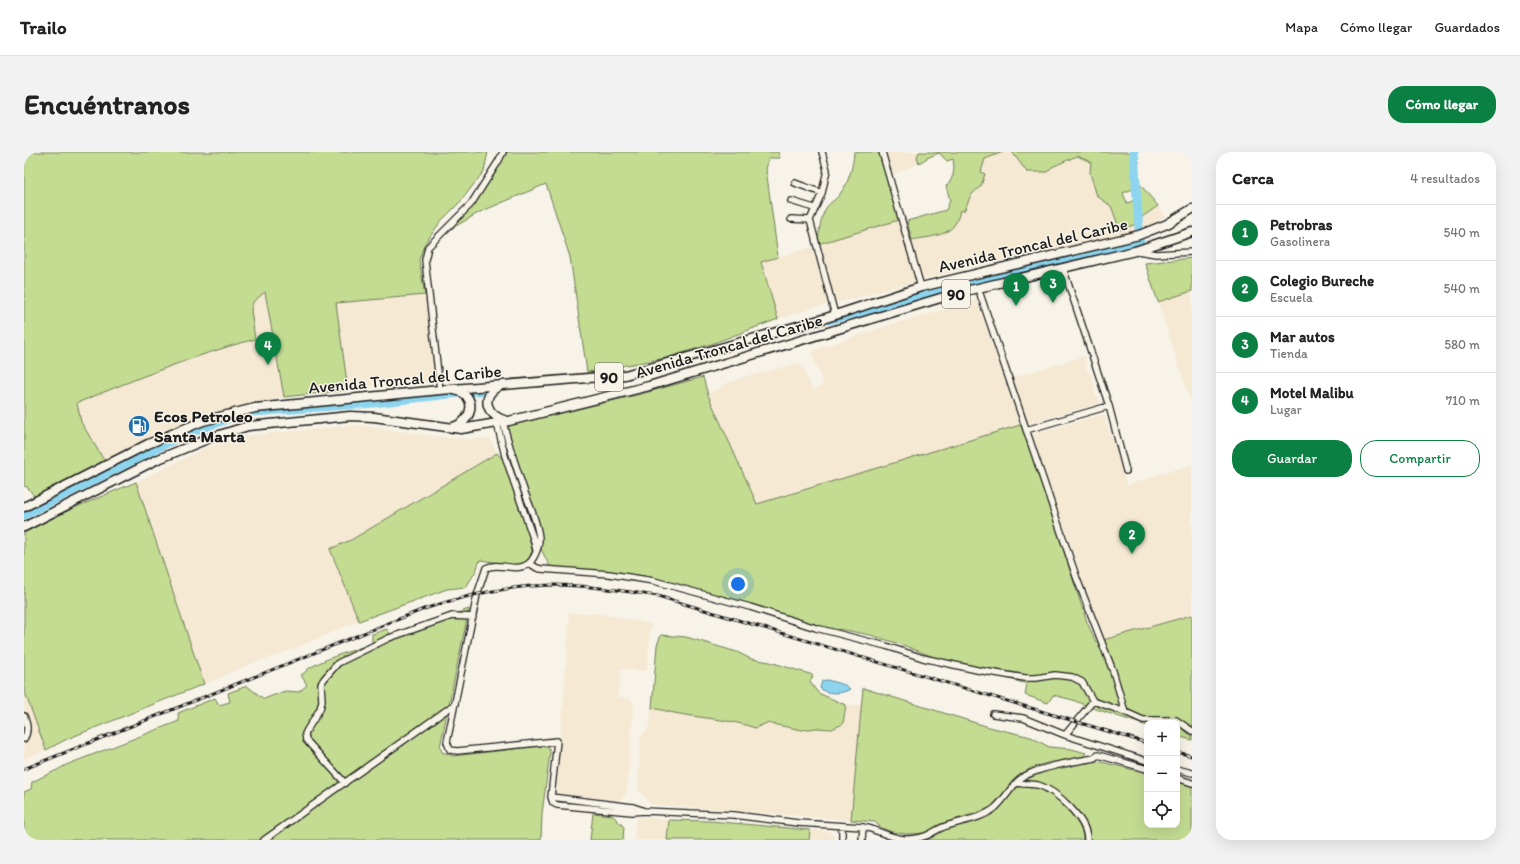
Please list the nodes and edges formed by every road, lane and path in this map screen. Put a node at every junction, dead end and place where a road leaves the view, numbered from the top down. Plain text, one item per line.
1 (503, 152) edge
2 (822, 152) edge
3 (882, 152) edge
4 (795, 183) dead end
5 (822, 193) junction
6 (791, 201) dead end
7 (814, 208) junction
8 (1192, 209) edge
9 (791, 219) dead end
10 (810, 220) junction
11 (1192, 232) edge
12 (1135, 251) junction
13 (1192, 252) edge
14 (1062, 268) junction
15 (921, 287) junction
16 (978, 288) junction
17 (835, 315) junction
18 (499, 385) junction
19 (440, 390) junction
20 (1109, 406) junction
21 (503, 422) junction
22 (448, 428) junction
23 (1026, 430) junction
24 (1126, 471) dead end
25 (24, 507) edge
26 (24, 527) edge
27 (529, 563) junction
28 (473, 617) junction
29 (1093, 701) junction
30 (455, 704) junction
31 (1125, 712) junction
32 (993, 714) dead end
33 (24, 716) edge
34 (1192, 731) edge
35 (1065, 735) junction
36 (24, 739) edge
37 (1144, 760) edge
38 (1144, 768) edge
39 (1180, 770) edge
40 (1192, 773) edge
41 (1180, 779) edge
42 (345, 783) junction
43 (1016, 783) junction
44 (1192, 783) edge
45 (842, 826) junction
46 (863, 827) junction
47 (264, 840) edge
48 (842, 840) edge
49 (862, 840) edge
50 (1087, 840) edge

1 - 19 street
2 - 5 street
3 - 15 street
4 - 5 street
5 - 7 street
6 - 7 street
7 - 10 street
8 - 15 highway, Avenida Troncal del Caribe / 90
9 - 10 street
10 - 17 street
11 - 12 highway, Avenida Troncal del Caribe / 90
12 - 13 street
12 - 14 highway, Avenida Troncal del Caribe / 90
14 - 16 highway, Avenida Troncal del Caribe / 90
14 - 20 street
15 - 17 highway, Avenida Troncal del Caribe / 90
16 - 21 highway, Avenida Troncal del Caribe / 90
16 - 23 street
17 - 18 highway, Avenida Troncal del Caribe / 90
18 - 19 highway, Avenida Troncal del Caribe / 90
18 - 21 highway
19 - 22 highway
19 - 25 highway, Avenida Troncal del Caribe / 90
20 - 23 street
20 - 24 street
21 - 22 highway, Avenida Troncal del Caribe / 90
21 - 27 street
22 - 26 highway, Avenida Troncal del Caribe / 90
23 - 31 street
27 - 28 street
27 - 29 street
28 - 30 street
28 - 42 street
29 - 31 street
29 - 35 street
30 - 42 street
30 - 45 street
31 - 34 street
32 - 35 street
33 - 36 street
35 - 37 street
38 - 43 street
39 - 40 street
41 - 44 street
42 - 47 street
43 - 46 street
43 - 50 street
45 - 46 street
45 - 48 street
46 - 49 street

